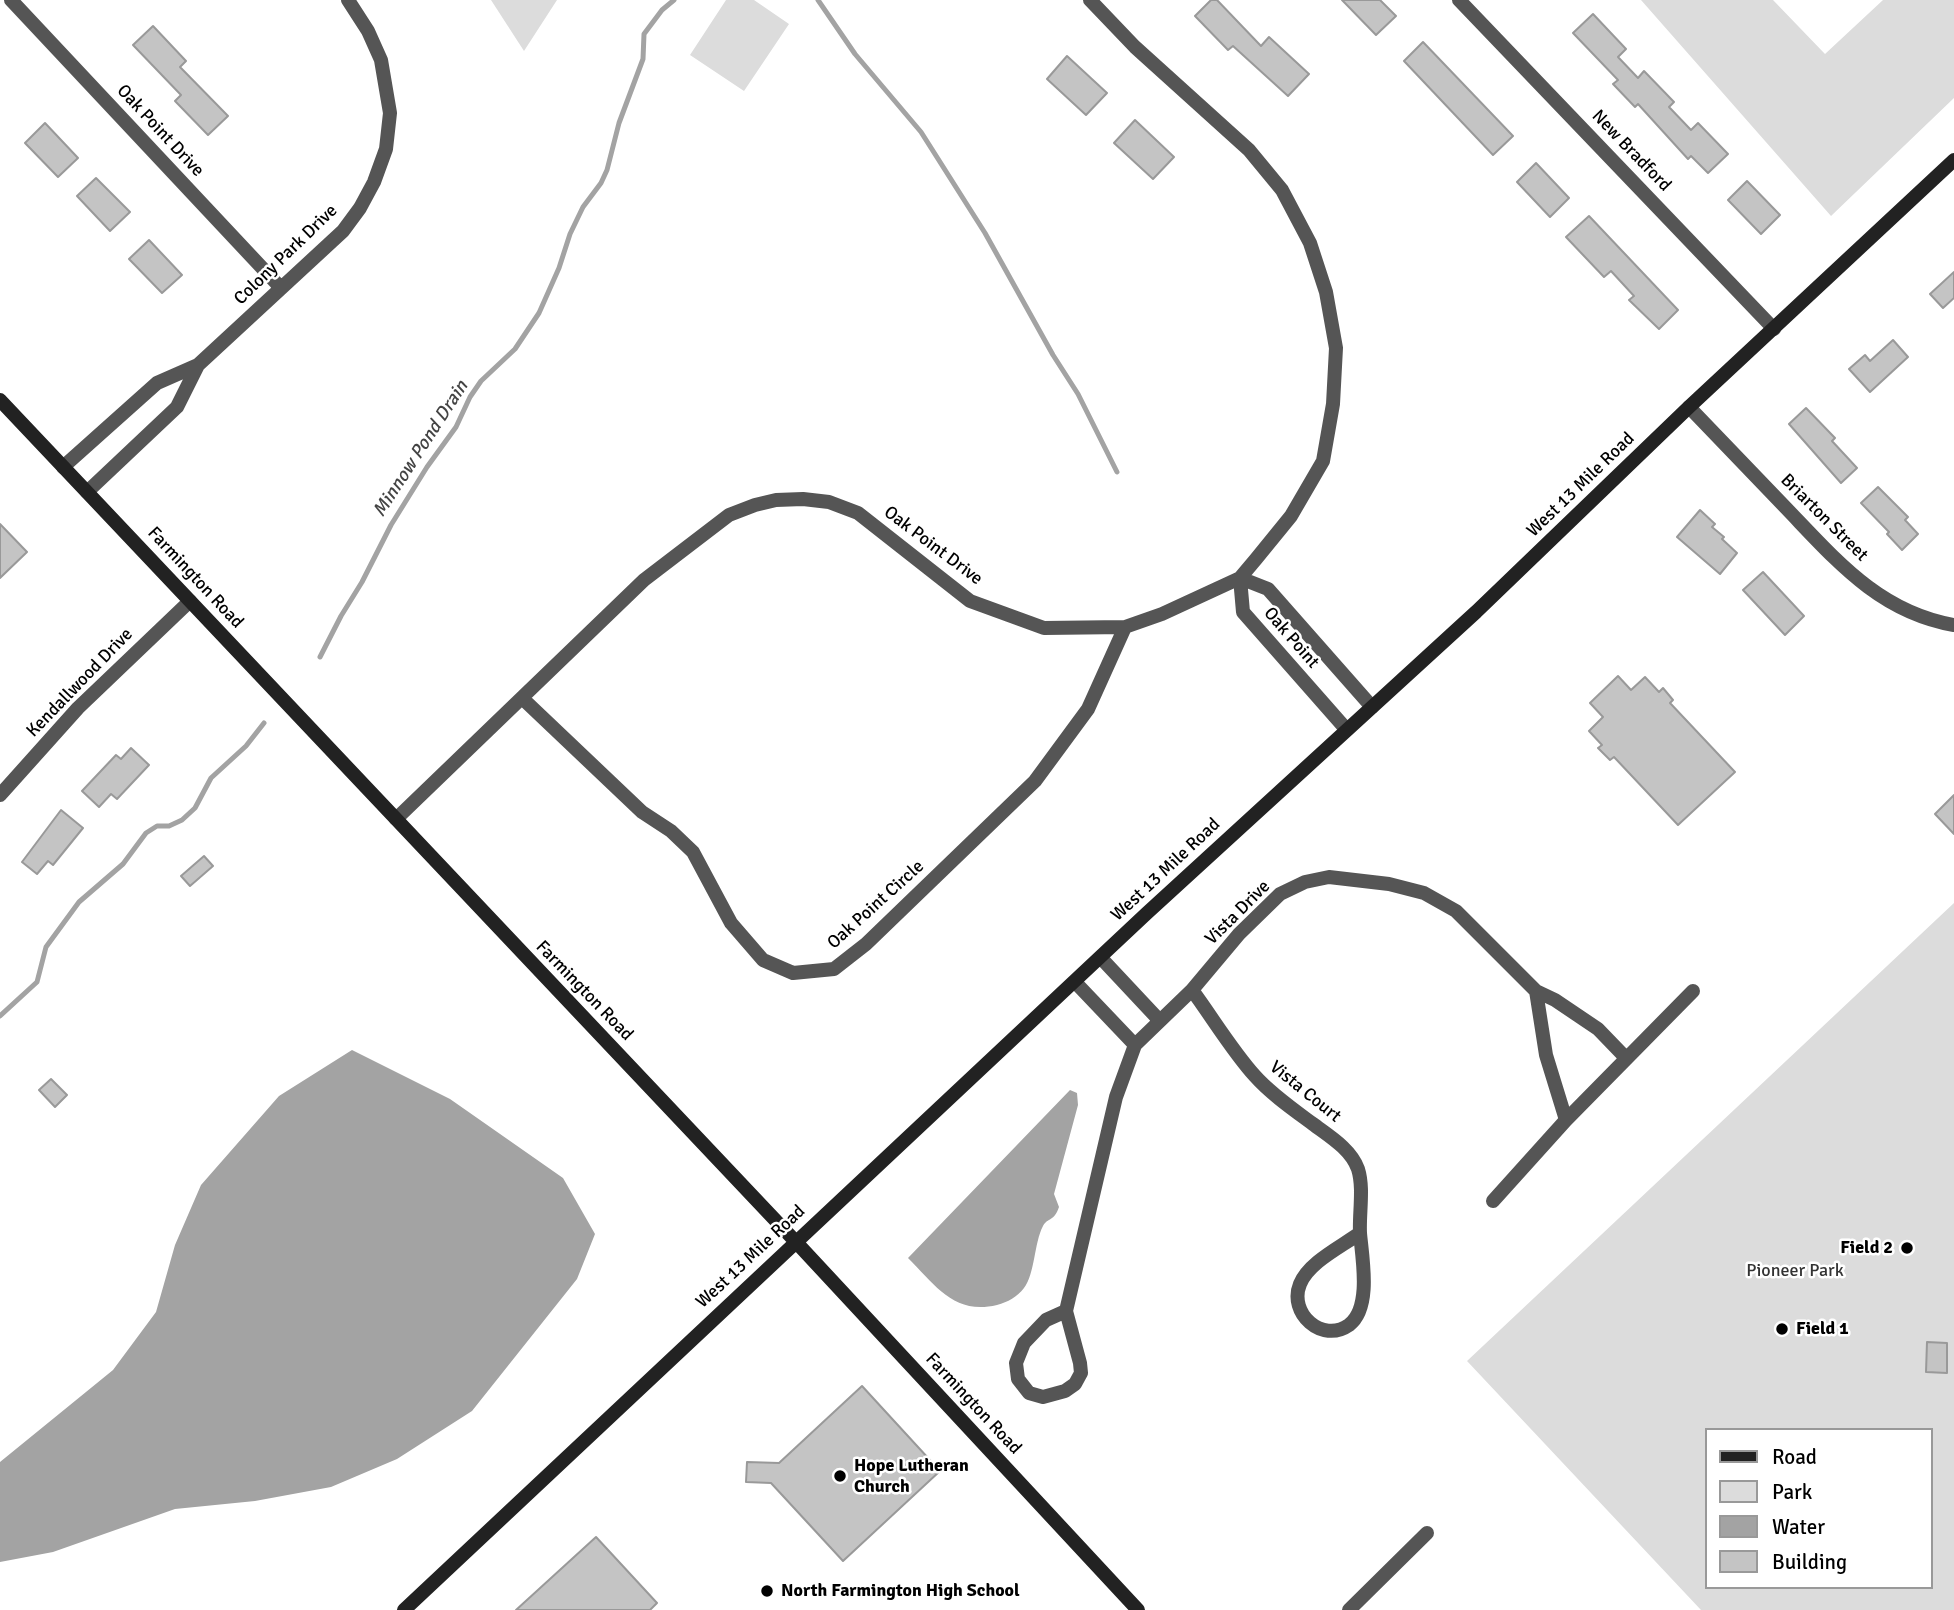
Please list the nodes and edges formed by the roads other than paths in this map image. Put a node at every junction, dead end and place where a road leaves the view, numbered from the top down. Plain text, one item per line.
1 (11, 0) edge
2 (348, 0) edge
3 (1090, 0) edge
4 (1459, 0) edge
5 (1954, 160) edge
6 (281, 288) junction
7 (1774, 329) junction
8 (198, 365) junction
9 (0, 400) edge
10 (1689, 407) junction
11 (64, 467) junction
12 (87, 492) junction
13 (1240, 578) junction
14 (190, 601) junction
15 (1954, 625) edge
16 (1125, 627) junction
17 (522, 698) junction
18 (1372, 707) junction
19 (1346, 729) junction
20 (0, 795) edge
21 (396, 819) junction
22 (1101, 958) junction
23 (1075, 982) junction
24 (1192, 990) junction
25 (1536, 991) junction
26 (1693, 991) dead end
27 (1160, 1021) junction
28 (1135, 1045) junction
29 (1626, 1058) junction
30 (1566, 1120) junction
31 (1493, 1201) dead end
32 (1360, 1233) junction
33 (796, 1241) junction
34 (1066, 1311) junction
35 (1427, 1533) dead end
36 (404, 1610) edge
37 (1138, 1610) edge
38 (1349, 1610) edge

1 - 6 street, Oak Point Drive
2 - 6 street, Colony Park Drive
3 - 13 street, Oak Point Drive
4 - 7 street, New Bradford
5 - 7 street, West 13 Mile Road
6 - 8 street, Colony Park Drive
7 - 10 street, West 13 Mile Road
8 - 11 street, Colony Park Drive
8 - 12 street, Colony Park Drive
9 - 11 street, Farmington Road
10 - 15 street, Briarton Street
10 - 18 street, West 13 Mile Road
11 - 12 street, Farmington Road
12 - 14 street, Farmington Road
13 - 16 street, Oak Point Drive
13 - 18 street, Oak Point
13 - 19 street, Oak Point
14 - 20 street, Kendallwood Drive
14 - 21 street, Farmington Road
16 - 17 street, Oak Point Drive
16 - 17 street, Oak Point Circle
17 - 21 street, Oak Point Drive
18 - 19 street, West 13 Mile Road
19 - 22 street, West 13 Mile Road
21 - 33 street, Farmington Road
22 - 23 street, West 13 Mile Road
22 - 27 street
23 - 28 street
23 - 33 street, West 13 Mile Road
24 - 25 street, Vista Drive
24 - 27 street, Vista Drive
24 - 32 street, Vista Court
25 - 29 street, Vista Drive
25 - 30 street
26 - 29 street
27 - 28 street, Vista Drive
28 - 34 street, Vista Drive
29 - 30 street
30 - 31 street
32 - 32 street, Vista Court
33 - 36 street, West 13 Mile Road
33 - 37 street, Farmington Road
34 - 34 street, Vista Drive
35 - 38 street

